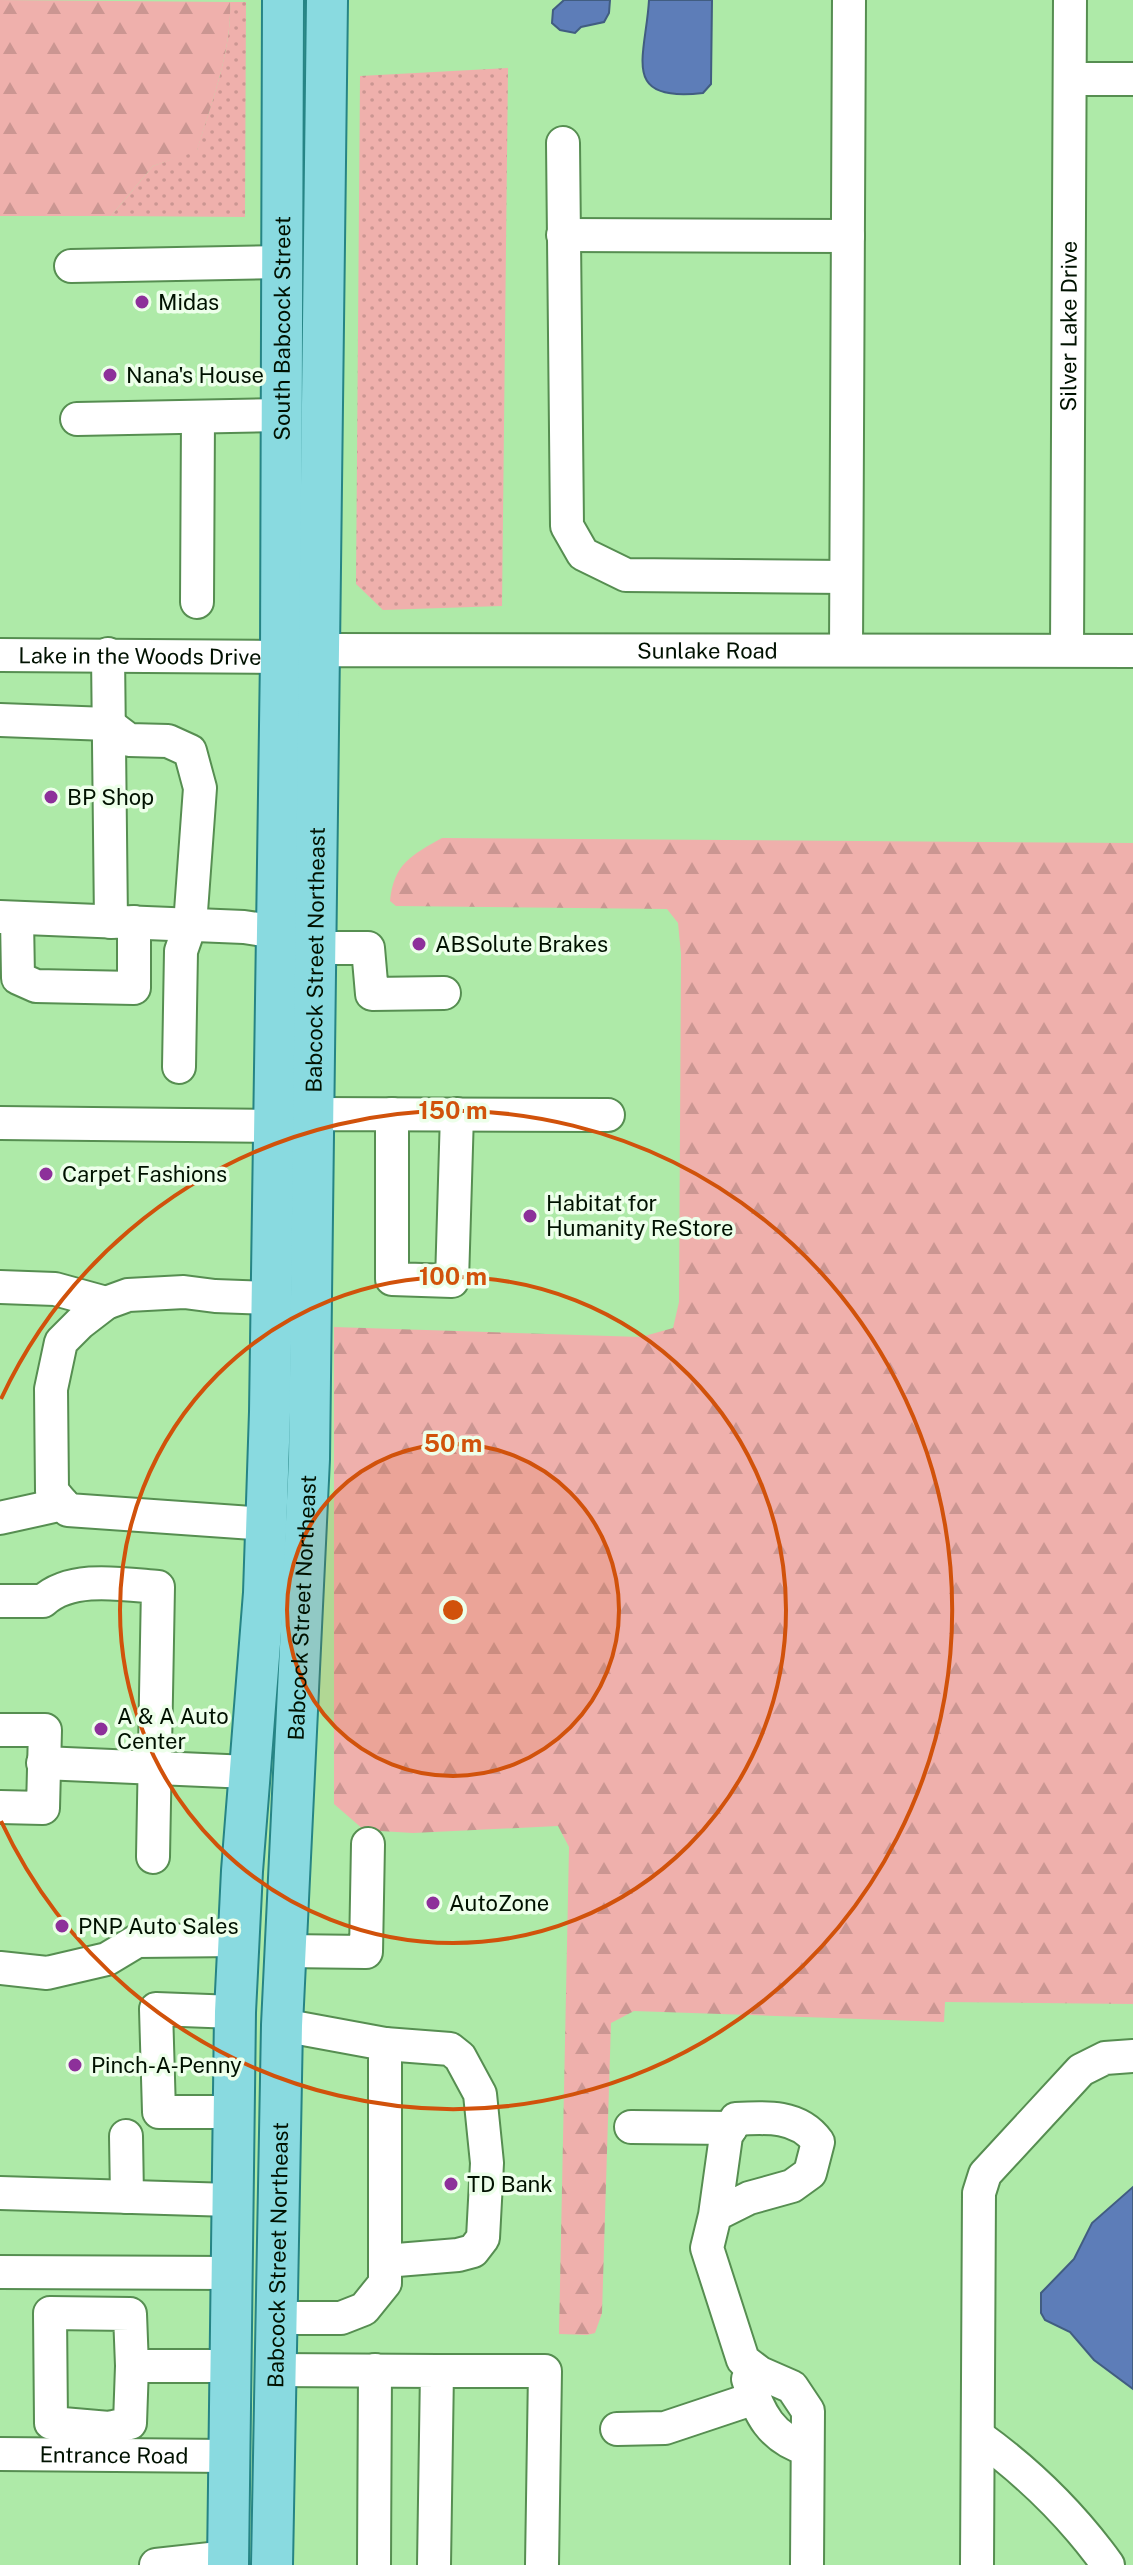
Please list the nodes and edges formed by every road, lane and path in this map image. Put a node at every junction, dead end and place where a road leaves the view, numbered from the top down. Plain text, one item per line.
1 (283, 0) edge
2 (849, 0) edge
3 (1070, 0) edge
4 (321, 12) edge
5 (1070, 79) junction
6 (1133, 79) edge
7 (563, 143) dead end
8 (563, 235) junction
9 (848, 236) junction
10 (282, 262) junction
11 (71, 266) dead end
12 (282, 415) junction
13 (198, 417) junction
14 (77, 419) dead end
15 (846, 577) junction
16 (197, 602) dead end
17 (320, 650) junction
18 (846, 650) junction
19 (1067, 650) junction
20 (1133, 651) edge
21 (108, 654) junction
22 (0, 655) edge
23 (281, 657) junction
24 (0, 720) edge
25 (108, 724) junction
26 (8, 917) edge
27 (122, 922) junction
28 (190, 925) junction
29 (277, 932) junction
30 (316, 948) junction
31 (444, 993) dead end
32 (179, 1067) dead end
33 (314, 1114) junction
34 (392, 1114) junction
35 (457, 1114) junction
36 (608, 1115) dead end
37 (0, 1123) edge
38 (275, 1126) junction
39 (0, 1287) edge
40 (272, 1298) junction
41 (106, 1303) junction
42 (63, 1504) junction
43 (0, 1518) edge
44 (266, 1524) junction
45 (0, 1601) edge
46 (0, 1730) edge
47 (43, 1763) junction
48 (154, 1769) junction
49 (249, 1772) junction
50 (0, 1807) edge
51 (368, 1844) dead end
52 (153, 1857) dead end
53 (238, 1940) junction
54 (286, 1951) junction
55 (0, 1968) edge
56 (235, 2012) junction
57 (282, 2025) junction
58 (385, 2044) junction
59 (1133, 2056) edge
60 (280, 2106) junction
61 (232, 2112) junction
62 (631, 2127) dead end
63 (731, 2128) junction
64 (126, 2136) dead end
65 (0, 2193) edge
66 (127, 2197) junction
67 (231, 2200) junction
68 (715, 2215) junction
69 (385, 2261) junction
70 (0, 2272) edge
71 (231, 2273) junction
72 (276, 2318) junction
73 (743, 2360) junction
74 (132, 2366) dead end
75 (230, 2366) junction
76 (274, 2370) junction
77 (375, 2370) junction
78 (437, 2371) junction
79 (755, 2398) junction
80 (617, 2429) dead end
81 (978, 2436) junction
82 (807, 2449) junction
83 (0, 2454) edge
84 (229, 2456) junction
85 (228, 2561) edge
86 (156, 2565) edge
87 (272, 2565) edge
88 (374, 2565) edge
89 (434, 2565) edge
90 (542, 2565) edge
91 (807, 2565) edge
92 (977, 2565) edge
93 (1108, 2565) edge

1 - 10 main road, South Babcock Street
2 - 9 street
3 - 5 street, Silver Lake Drive
4 - 17 main road, South Babcock Street
5 - 6 street
5 - 19 street, Silver Lake Drive
7 - 8 street
8 - 9 street
8 - 15 street
9 - 15 street
10 - 11 street
10 - 12 main road, South Babcock Street
12 - 13 street
12 - 23 main road, South Babcock Street
13 - 14 street
13 - 16 street
15 - 18 street
17 - 18 street, Sunlake Road
17 - 23 street, Sunlake Road
17 - 30 main road, Babcock Street Northeast
18 - 19 street, Sunlake Road
19 - 20 street, Sunlake Road
21 - 22 street, Lake in the Woods Drive
21 - 23 street, Lake in the Woods Drive
21 - 25 street
23 - 29 main road, Babcock Street Northeast
24 - 25 street
25 - 27 street
25 - 28 street
26 - 27 street
26 - 27 street
27 - 28 street
28 - 29 street
28 - 32 street
29 - 38 main road, Babcock Street Northeast
30 - 31 street
30 - 33 main road, Babcock Street Northeast
33 - 34 street
33 - 38 street
33 - 54 main road, Babcock Street Northeast
34 - 35 street
34 - 35 street
35 - 36 street
37 - 38 street
38 - 40 main road, Babcock Street Northeast
39 - 41 street
40 - 41 street
40 - 44 main road, Babcock Street Northeast
41 - 42 street
42 - 43 street
42 - 44 street
44 - 49 main road, Babcock Street Northeast
45 - 48 street
46 - 47 street
47 - 48 street
47 - 50 street
48 - 49 street
48 - 52 street
49 - 53 main road, Babcock Street Northeast
51 - 54 street
53 - 55 street
53 - 56 main road, Babcock Street Northeast
53 - 57 main road
54 - 57 main road, Babcock Street Northeast
56 - 60 main road
56 - 61 main road, Babcock Street Northeast
56 - 61 street
57 - 58 street
57 - 60 main road, Babcock Street Northeast
58 - 69 street
58 - 69 street
59 - 81 street
60 - 72 main road, Babcock Street Northeast
61 - 67 main road, Babcock Street Northeast
62 - 63 street
63 - 68 street
63 - 68 street
64 - 66 street
65 - 66 street
66 - 67 street
67 - 71 main road, Babcock Street Northeast
68 - 73 street
69 - 72 street
70 - 71 street
71 - 75 main road, Babcock Street Northeast
72 - 76 main road, Babcock Street Northeast
73 - 79 street
73 - 82 street
74 - 75 street
75 - 84 main road, Babcock Street Northeast
76 - 77 street
76 - 87 main road, Babcock Street Northeast
77 - 78 street
77 - 88 street
78 - 89 street
78 - 90 street
79 - 80 street
79 - 82 street
81 - 92 street
81 - 93 street
82 - 91 street
83 - 84 street, Entrance Road
84 - 85 main road, Babcock Street Northeast
85 - 86 street

